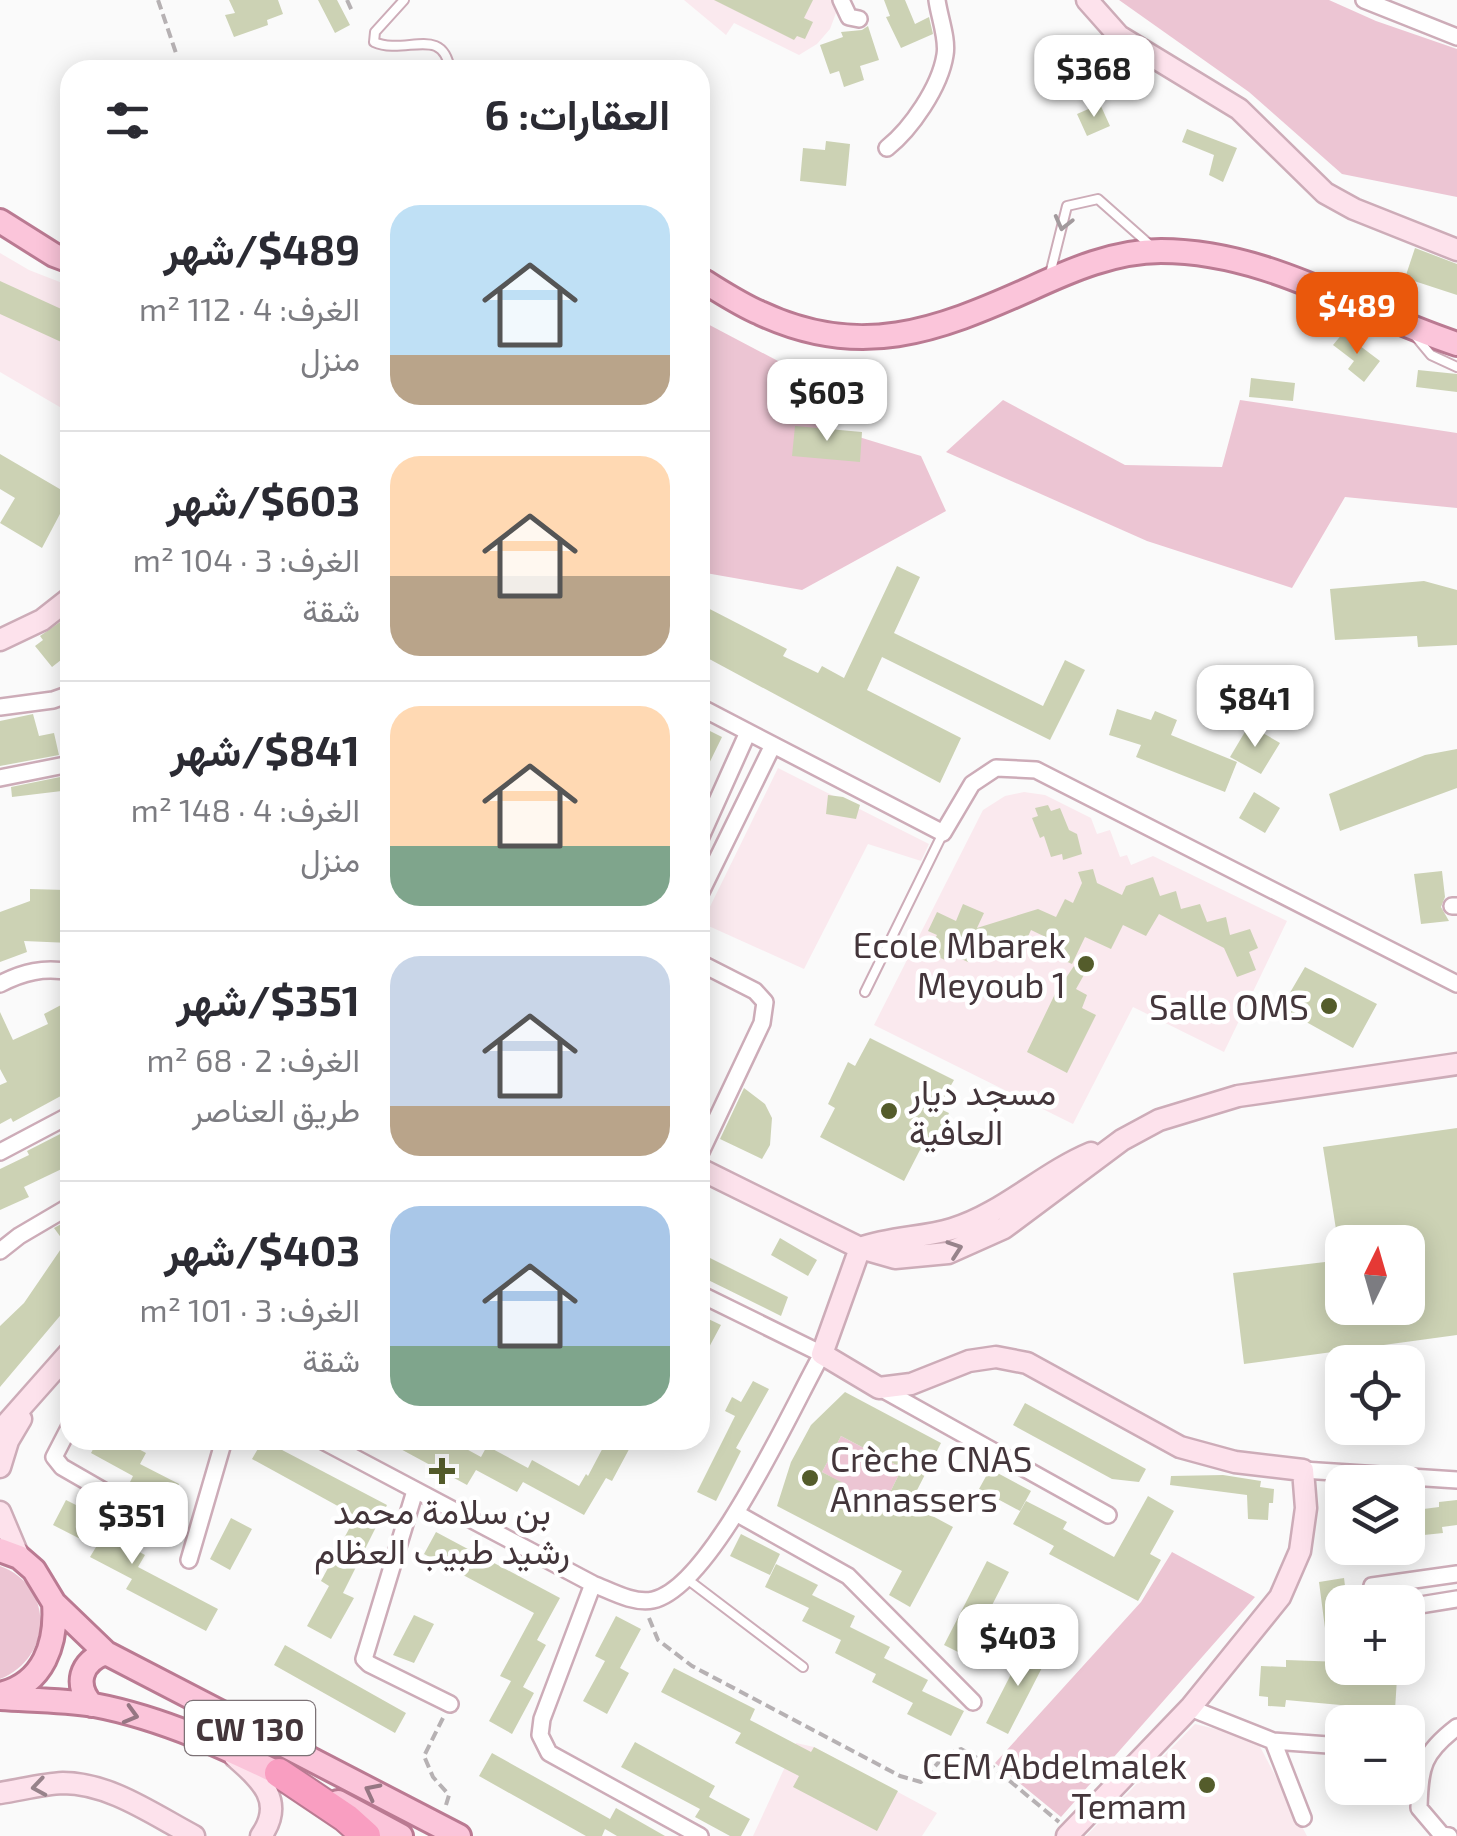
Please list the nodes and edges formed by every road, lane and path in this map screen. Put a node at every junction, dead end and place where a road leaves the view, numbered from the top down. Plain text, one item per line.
1 (158, 0) edge
2 (347, 0) edge
3 (404, 0) edge
4 (842, 0) edge
5 (937, 0) edge
6 (1087, 0) edge
7 (1364, 0) edge
8 (352, 12) dead end
9 (859, 19) dead end
10 (1457, 37) edge
11 (178, 56) dead end
12 (448, 60) edge
13 (887, 148) dead end
14 (0, 221) edge
15 (1457, 250) edge
16 (1158, 251) junction
17 (60, 256) edge
18 (1049, 280) junction
19 (710, 286) edge
20 (1412, 329) junction
21 (1457, 344) edge
22 (1457, 367) edge
23 (60, 606) edge
24 (0, 640) edge
25 (60, 698) edge
26 (0, 707) edge
27 (710, 711) edge
28 (748, 732) junction
29 (772, 745) junction
30 (60, 766) edge
31 (0, 778) edge
32 (710, 817) edge
33 (943, 833) junction
34 (710, 873) edge
35 (710, 968) edge
36 (60, 971) edge
37 (0, 984) edge
38 (1457, 984) edge
39 (865, 992) dead end
40 (1457, 1064) edge
41 (60, 1120) edge
42 (710, 1133) edge
43 (1122, 1140) junction
44 (0, 1152) edge
45 (710, 1174) edge
46 (60, 1212) edge
47 (860, 1248) junction
48 (0, 1251) edge
49 (710, 1299) edge
50 (822, 1354) junction
51 (60, 1364) edge
52 (879, 1388) junction
53 (39, 1389) junction
54 (0, 1430) edge
55 (60, 1445) edge
56 (221, 1450) edge
57 (340, 1450) edge
58 (0, 1467) edge
59 (1303, 1470) junction
60 (1457, 1480) edge
61 (415, 1490) junction
62 (135, 1509) dead end
63 (0, 1512) edge
64 (736, 1513) junction
65 (1108, 1515) dead end
66 (9, 1554) edge
67 (189, 1560) dead end
68 (1457, 1574) edge
69 (685, 1577) junction
70 (593, 1584) junction
71 (1379, 1585) edge
72 (644, 1599) junction
73 (1457, 1599) edge
74 (54, 1603) junction
75 (1425, 1604) edge
76 (106, 1653) junction
77 (803, 1666) dead end
78 (0, 1696) edge
79 (973, 1702) dead end
80 (450, 1704) joint
81 (92, 1705) junction
82 (1190, 1708) junction
83 (1457, 1727) edge
84 (1273, 1742) junction
85 (1325, 1745) edge
86 (222, 1746) junction
87 (279, 1773) junction
88 (0, 1793) edge
89 (446, 1806) dead end
90 (1303, 1818) dead end
91 (1069, 1834) edge
92 (194, 1836) edge
93 (261, 1836) edge
94 (366, 1836) edge
95 (402, 1836) edge
96 (459, 1836) edge
97 (700, 1836) edge
98 (1449, 1836) edge

1 - 11 path
2 - 8 path
3 - 12 lane
4 - 9 street
5 - 13 street
6 - 15 street
7 - 10 street
14 - 17 main road
16 - 18 main road
16 -> 18 lane
16 - 20 main road
18 - 19 main road
20 - 21 main road
20 - 22 lane
23 - 24 street
25 - 26 street
27 - 28 street
28 - 29 street
28 - 32 street
29 - 33 street
29 - 34 street
30 - 31 street
33 - 38 street
33 - 39 lane
35 - 42 street
36 - 37 street
40 - 43 street
41 - 44 street
43 - 47 street
47 -> 43 street
45 - 47 street
46 - 48 street
47 - 50 street
49 - 50 street
50 - 52 street
50 - 64 street
51 - 53 street
52 - 59 street
52 - 65 street
53 - 54 street
53 - 58 street
55 - 62 street
56 - 67 street
57 - 61 street
59 - 60 street
59 - 82 street
61 - 70 street
61 - 80 street
63 - 66 street
64 - 69 street
64 - 79 street
66 - 74 main road
68 - 71 street
69 - 72 street
69 - 77 lane
70 - 72 street
70 - 97 street
72 - 91 path
73 - 75 street
74 - 76 main road, CW 130
74 - 78 main road
76 - 81 main road
96 -> 76 main road, CW 130
78 - 81 main road, CW 130
80 - 89 path
81 -> 86 main road, CW 130
82 - 84 street
82 - 91 street
83 - 98 street
84 - 85 street
84 - 90 street
86 - 87 main road, CW 130
86 - 93 street
87 - 94 highway
87 - 95 main road, CW 130
92 -> 88 street

